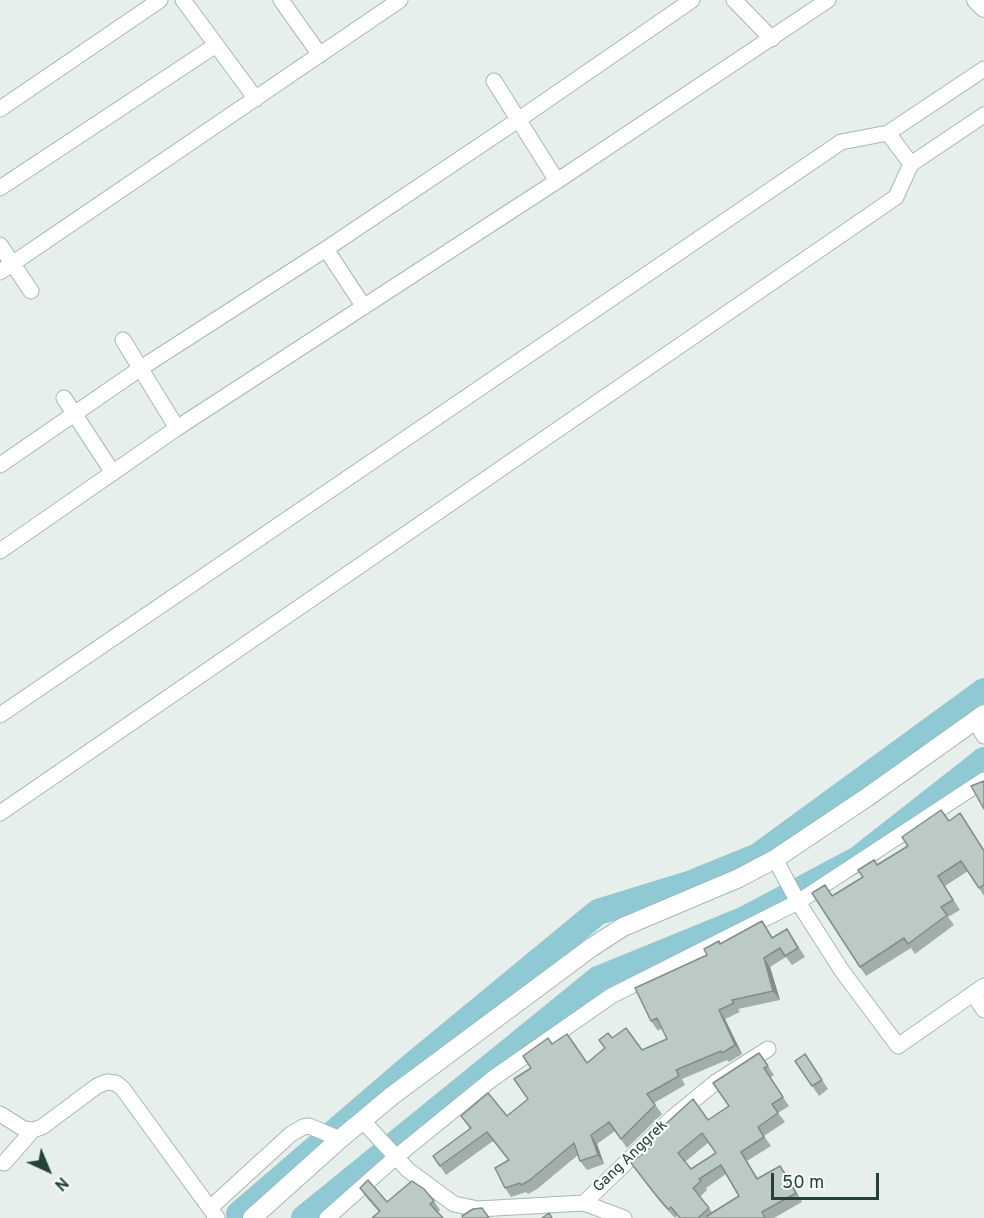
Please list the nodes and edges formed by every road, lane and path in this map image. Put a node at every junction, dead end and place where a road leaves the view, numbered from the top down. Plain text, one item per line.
1 (160, 0) edge
2 (183, 0) edge
3 (281, 0) edge
4 (400, 0) edge
5 (692, 0) edge
6 (734, 0) edge
7 (828, 0) edge
8 (976, 0) edge
9 (984, 8) edge
10 (772, 39) junction
11 (216, 45) junction
12 (320, 55) junction
13 (984, 69) edge
14 (494, 81) dead end
15 (256, 99) junction
16 (0, 109) edge
17 (984, 115) edge
18 (518, 120) junction
19 (888, 134) junction
20 (911, 164) junction
21 (557, 181) junction
22 (0, 188) edge
23 (0, 245) edge
24 (326, 249) junction
25 (6, 268) edge
26 (31, 291) dead end
27 (364, 307) junction
28 (123, 340) dead end
29 (141, 368) junction
30 (64, 398) dead end
31 (75, 414) junction
32 (177, 428) junction
33 (0, 465) edge
34 (113, 472) junction
35 (0, 552) edge
36 (0, 715) edge
37 (982, 726) edge
38 (984, 780) edge
39 (0, 813) edge
40 (779, 867) junction
41 (796, 899) junction
42 (978, 990) edge
43 (984, 1010) edge
44 (768, 1049) dead end
45 (0, 1114) edge
46 (368, 1126) junction
47 (33, 1130) junction
48 (333, 1136) junction
49 (393, 1154) junction
50 (4, 1163) dead end
51 (584, 1203) junction
52 (452, 1211) edge
53 (213, 1213) edge
54 (252, 1218) edge
55 (327, 1218) edge
56 (624, 1218) edge

1 - 16 street
2 - 11 street
3 - 12 street
4 - 12 street
5 - 18 street
6 - 10 street
7 - 10 street
8 - 9 street
10 - 21 street
11 - 15 street
11 - 22 street
12 - 15 street
13 - 19 street
14 - 18 street
15 - 25 street
17 - 20 street
18 - 21 street
18 - 24 street
19 - 20 street
19 - 36 street
20 - 39 street
21 - 27 street
23 - 25 street
24 - 27 street
24 - 29 street
25 - 26 street
27 - 32 street
28 - 29 street
29 - 31 street
29 - 32 street
30 - 31 street
31 - 33 street
31 - 34 street
32 - 34 street
34 - 35 street
37 - 40 street
38 - 41 street
40 - 41 street
40 - 46 street
41 - 42 street
41 - 49 street
42 - 43 street
44 - 51 street, Gang Anggrek
45 - 47 street
46 - 48 street
46 - 49 street
47 - 50 street
47 - 53 street
48 - 53 street
48 - 54 street
49 - 52 street
49 - 55 street
51 - 52 street
51 - 56 street

